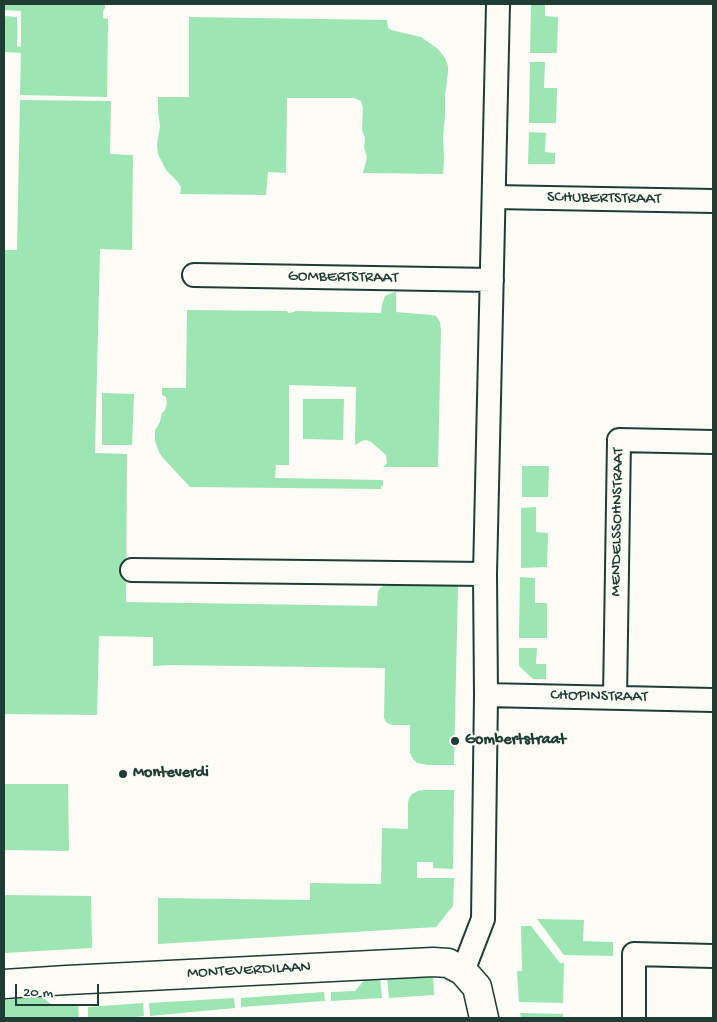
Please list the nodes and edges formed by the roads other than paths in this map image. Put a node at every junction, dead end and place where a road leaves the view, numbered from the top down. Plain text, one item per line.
1 (498, 4) edge
2 (494, 197) junction
3 (713, 200) edge
4 (194, 275) dead end
5 (492, 280) junction
6 (713, 442) edge
7 (132, 570) dead end
8 (485, 574) junction
9 (486, 695) junction
10 (615, 698) junction
11 (713, 700) edge
12 (713, 956) edge
13 (463, 971) junction
14 (4, 984) edge
15 (484, 1018) edge
16 (634, 1018) edge

1 - 2 street
2 - 3 street, SCHUBERTSTRAAT
2 - 5 street
4 - 5 street, GOMBERTSTRAAT
5 - 8 street
6 - 10 street, MENDELSSOHNSTRAAT
7 - 8 street
8 - 9 street
9 - 10 street, CHOPINSTRAAT
9 - 13 street
10 - 11 street, CHOPINSTRAAT
12 - 16 street
13 - 14 street, MONTEVERDILAAN
13 - 15 street

